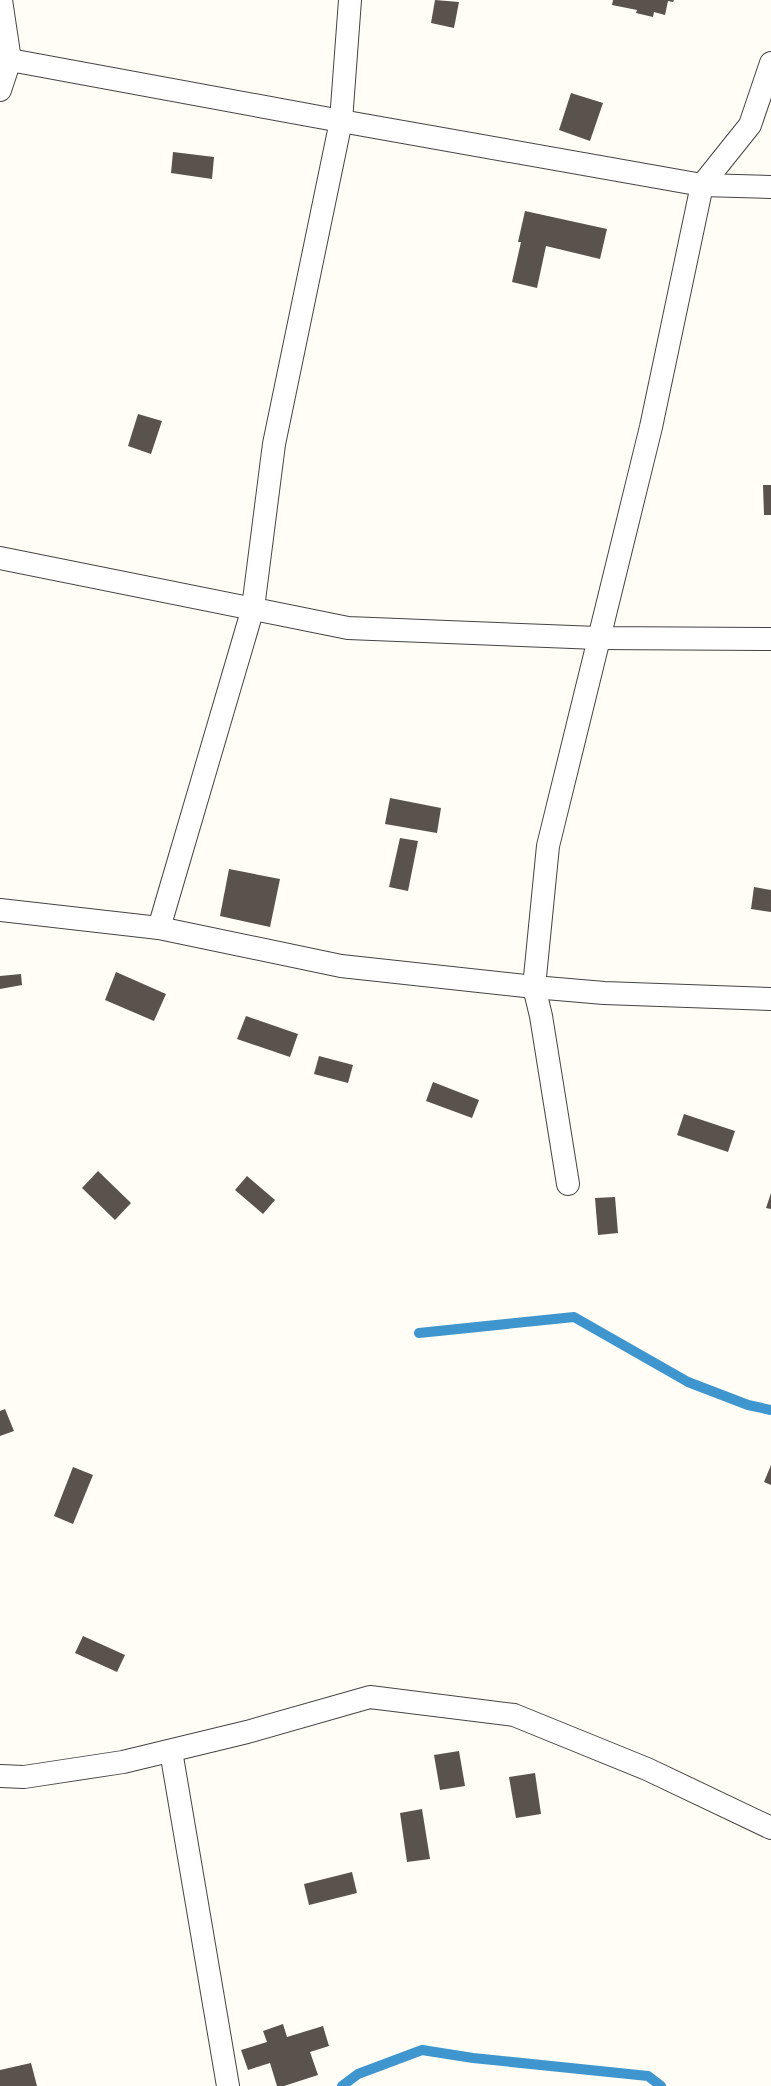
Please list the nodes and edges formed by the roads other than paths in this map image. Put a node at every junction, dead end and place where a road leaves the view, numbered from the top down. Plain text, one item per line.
1 (0, 0) edge
2 (350, 0) edge
3 (10, 60) junction
4 (771, 63) edge
5 (0, 90) edge
6 (341, 121) junction
7 (702, 185) junction
8 (771, 187) edge
9 (0, 558) edge
10 (253, 608) junction
11 (598, 638) junction
12 (771, 639) edge
13 (0, 910) edge
14 (159, 928) junction
15 (534, 987) junction
16 (771, 999) edge
17 (568, 1184) dead end
18 (171, 1751) junction
19 (0, 1776) edge
20 (771, 1828) edge
21 (228, 2086) edge

1 - 3 street
2 - 6 street
3 - 5 street
3 - 6 street
4 - 7 street
6 - 7 street
6 - 10 street
7 - 8 street
7 - 11 street
9 - 10 street
10 - 11 street
10 - 14 street
11 - 12 street
11 - 15 street
13 - 14 street
14 - 15 street
15 - 16 street
15 - 17 street
18 - 19 street
18 - 20 street
18 - 21 street

